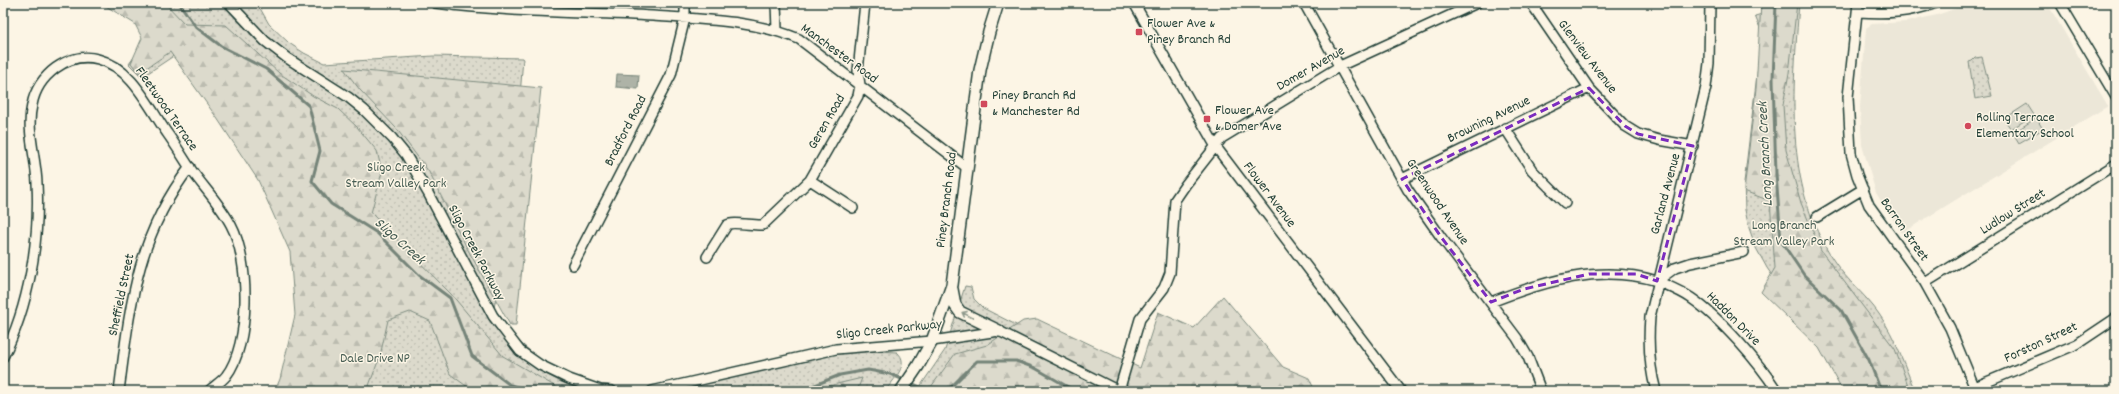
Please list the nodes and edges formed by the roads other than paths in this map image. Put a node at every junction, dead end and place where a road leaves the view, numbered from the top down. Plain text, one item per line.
1 (229, 3) edge
2 (435, 3) edge
3 (685, 3) edge
4 (776, 3) edge
5 (865, 3) edge
6 (998, 3) edge
7 (1134, 3) edge
8 (1304, 3) edge
9 (1477, 3) edge
10 (1531, 3) edge
11 (1710, 3) edge
12 (1936, 3) edge
13 (2060, 3) edge
14 (1858, 7) edge
15 (685, 18) junction
16 (776, 30) junction
17 (1340, 66) junction
18 (860, 85) junction
19 (1589, 88) junction
20 (2116, 97) edge
21 (1505, 128) junction
22 (1693, 146) junction
23 (1216, 147) junction
24 (2116, 164) edge
25 (190, 167) junction
26 (966, 167) junction
27 (1402, 179) junction
28 (810, 180) junction
29 (1863, 189) junction
30 (1565, 203) dead end
31 (853, 208) dead end
32 (1817, 217) dead end
33 (1744, 252) dead end
34 (706, 257) dead end
35 (573, 265) dead end
36 (1657, 281) junction
37 (1925, 283) junction
38 (952, 285) junction
39 (1491, 302) junction
40 (2116, 318) edge
41 (999, 331) junction
42 (932, 340) junction
43 (3, 357) edge
44 (1976, 389) edge
45 (119, 391) edge
46 (209, 391) edge
47 (612, 391) edge
48 (652, 391) edge
49 (900, 391) edge
50 (1119, 391) edge
51 (1401, 391) edge
52 (1541, 391) edge
53 (1656, 391) edge
54 (1777, 391) edge

1 - 47 street, Sligo Creek Parkway
2 - 15 street, Manchester Road
3 - 15 street, Bradford Road
4 - 16 street
5 - 18 street, Geren Road
6 - 26 main road, Piney Branch Road
7 - 23 street, Flower Avenue
8 - 17 street, Greenwood Avenue
9 - 17 street, Domer Avenue
10 - 19 street, Glenview Avenue
11 - 22 street, Garland Avenue
12 - 14 street
13 - 20 street
14 - 29 street, Barron Street
15 - 16 street, Manchester Road
15 - 35 street, Bradford Road
16 - 18 street, Manchester Road
17 - 23 street, Domer Avenue
17 - 27 street, Greenwood Avenue
18 - 26 street, Manchester Road
18 - 28 street, Geren Road
19 - 21 street, Browning Avenue
19 - 22 street, Glenview Avenue
21 - 27 street, Browning Avenue
21 - 30 street
22 - 36 street, Garland Avenue
23 - 50 street, Domer Avenue
23 - 51 street, Flower Avenue
24 - 37 street, Ludlow Street
25 - 43 street, Fleetwood Terrace
25 - 45 street, Sheffield Street
25 - 46 street, Fleetwood Terrace
26 - 38 main road, Piney Branch Road
27 - 39 street, Greenwood Avenue
28 - 31 street
28 - 34 street, Geren Road
29 - 32 street
29 - 37 street, Barron Street
33 - 36 street
36 - 39 street, Haddon Drive
36 - 53 street, Garland Avenue
36 - 54 street, Haddon Drive
37 - 44 street, Barron Street
41 -> 38 main road
38 - 42 main road, Piney Branch Road
39 - 52 street, Greenwood Avenue
40 - 44 street, Forston Street
41 - 42 street, Sligo Creek Parkway
41 - 50 street
42 - 48 street, Sligo Creek Parkway
42 - 49 main road, Piney Branch Road

